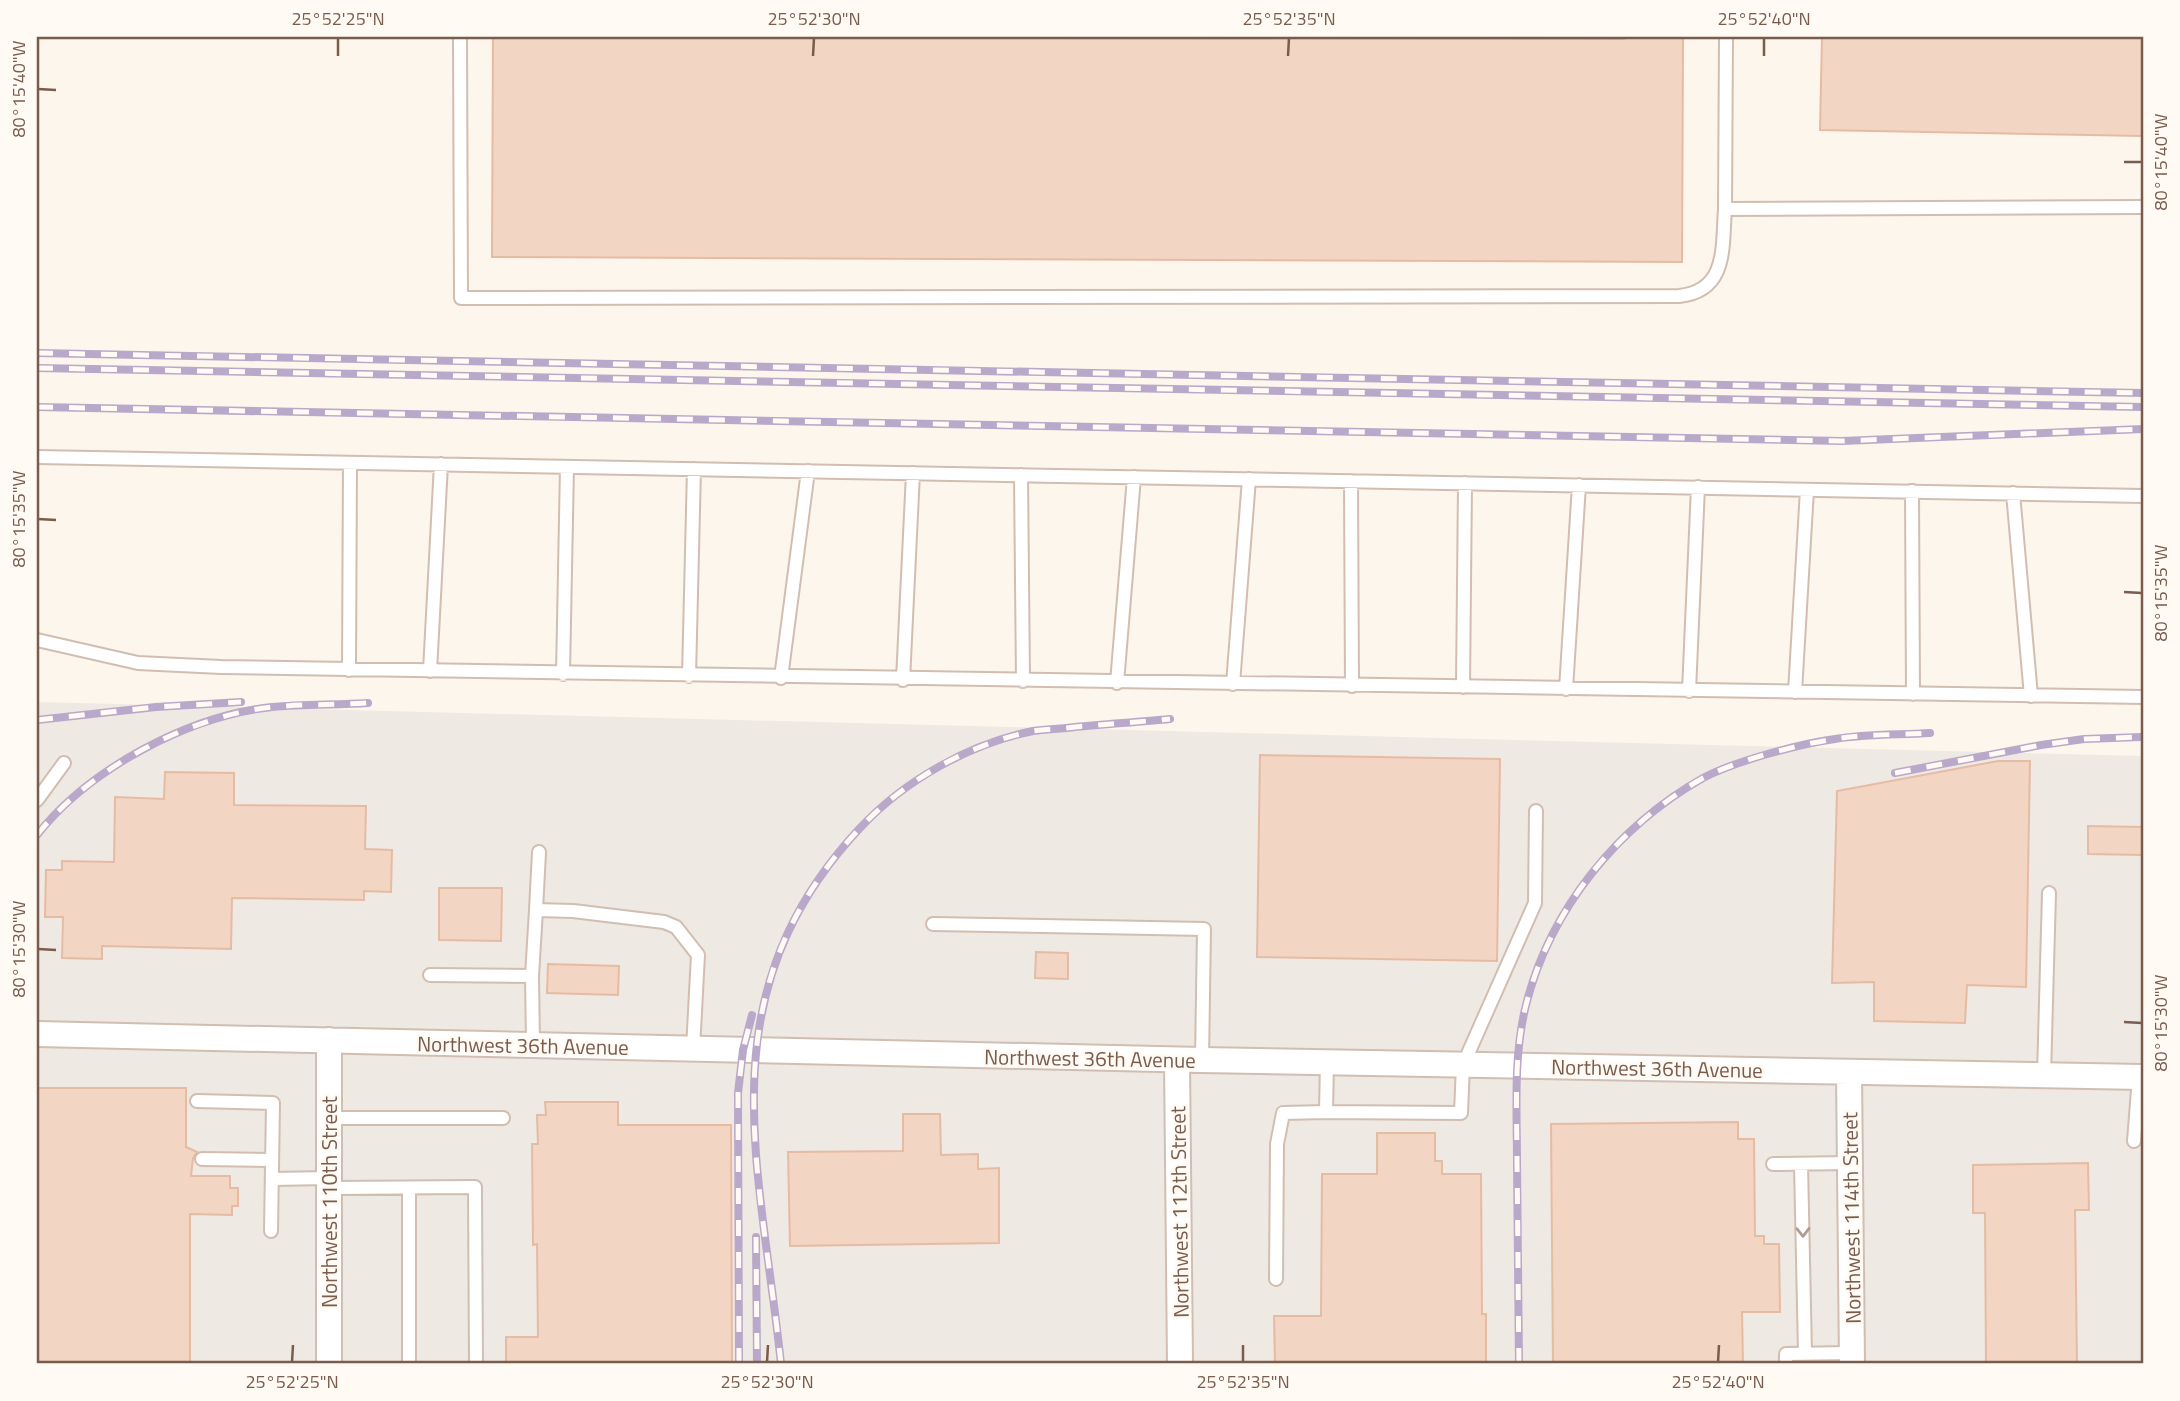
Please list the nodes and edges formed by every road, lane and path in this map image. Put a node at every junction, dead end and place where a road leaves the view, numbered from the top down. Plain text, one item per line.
1 (460, 37) edge
2 (1726, 37) edge
3 (2143, 207) edge
4 (1725, 209) junction
5 (37, 457) edge
6 (350, 463) junction
7 (441, 464) junction
8 (567, 467) junction
9 (694, 469) junction
10 (808, 471) junction
11 (913, 473) junction
12 (1021, 475) junction
13 (1134, 477) junction
14 (1249, 479) junction
15 (1351, 481) junction
16 (1465, 483) junction
17 (1579, 485) junction
18 (1698, 487) junction
19 (1807, 489) junction
20 (1912, 491) junction
21 (2014, 493) junction
22 (2143, 496) edge
23 (37, 640) edge
24 (349, 670) junction
25 (430, 671) junction
26 (563, 674) junction
27 (689, 676) junction
28 (781, 678) junction
29 (903, 680) junction
30 (1023, 681) junction
31 (1117, 683) junction
32 (1233, 684) junction
33 (1352, 686) junction
34 (1463, 688) junction
35 (1566, 689) junction
36 (1689, 691) junction
37 (2143, 691) edge
38 (1795, 692) junction
39 (1913, 694) junction
40 (2031, 696) junction
41 (2143, 697) edge
42 (64, 763) dead end
43 (37, 800) edge
44 (1536, 811) dead end
45 (539, 852) dead end
46 (2049, 892) dead end
47 (536, 910) junction
48 (933, 925) dead end
49 (430, 975) dead end
50 (532, 976) junction
51 (37, 1034) edge
52 (329, 1040) junction
53 (533, 1045) junction
54 (693, 1049) junction
55 (1190, 1060) junction
56 (1327, 1063) junction
57 (1463, 1065) junction
58 (1849, 1072) junction
59 (2044, 1075) junction
60 (2141, 1077) edge
61 (197, 1101) dead end
62 (1326, 1112) junction
63 (329, 1118) junction
64 (503, 1118) dead end
65 (2134, 1141) dead end
66 (202, 1159) dead end
67 (272, 1160) junction
68 (1850, 1163) junction
69 (1773, 1164) dead end
70 (1801, 1164) junction
71 (272, 1178) junction
72 (329, 1183) junction
73 (409, 1188) junction
74 (271, 1231) dead end
75 (1276, 1279) dead end
76 (1805, 1354) junction
77 (1852, 1359) edge
78 (329, 1364) edge
79 (409, 1364) edge
80 (476, 1364) edge
81 (1180, 1364) edge
82 (1786, 1364) edge

1 - 4 lane
2 - 4 lane
3 - 4 lane
5 - 6 lane
6 - 7 lane
6 - 24 lane
7 - 8 lane
7 - 25 lane
8 - 9 lane
8 - 26 lane
9 - 10 lane
9 - 27 lane
10 - 11 lane
10 - 28 lane
11 - 12 lane
11 - 29 lane
12 - 13 lane
12 - 30 lane
13 - 14 lane
13 - 31 lane
14 - 15 lane
14 - 32 lane
15 - 16 lane
15 - 33 lane
16 - 17 lane
16 - 34 lane
17 - 18 lane
17 - 35 lane
18 - 19 lane
18 - 36 lane
19 - 20 lane
19 - 38 lane
20 - 21 lane
20 - 39 lane
21 - 22 lane
21 - 40 lane
23 - 24 lane
24 - 25 lane
25 - 26 lane
26 - 27 lane
27 - 28 lane
28 - 29 lane
29 - 30 lane
30 - 31 lane
31 - 32 lane
32 - 33 lane
33 - 34 lane
34 - 35 lane
35 - 36 lane
36 - 38 lane
37 - 41 lane
38 - 39 lane
39 - 40 lane
40 - 41 lane
42 - 43 lane
44 - 57 lane
45 - 47 lane
46 - 59 lane
47 - 50 lane
47 - 54 lane
48 - 55 lane
49 - 50 lane
50 - 53 lane
51 - 52 street, Northwest 36th Avenue
52 - 53 street, Northwest 36th Avenue
52 - 63 street, Northwest 110th Street
53 - 54 street, Northwest 36th Avenue
54 - 55 street, Northwest 36th Avenue
55 - 56 street, Northwest 36th Avenue
55 - 81 street, Northwest 112th Street
56 - 57 street, Northwest 36th Avenue
56 - 62 lane
57 - 58 street, Northwest 36th Avenue
57 - 62 lane
58 - 59 street, Northwest 36th Avenue
58 - 68 street, Northwest 114th Street
59 - 60 street, Northwest 36th Avenue
60 - 65 lane
61 - 67 lane
62 - 75 lane
63 - 64 lane
63 - 72 street, Northwest 110th Street
66 - 67 lane
67 - 71 lane
68 - 70 lane
68 - 77 street, Northwest 114th Street
69 - 70 lane
70 -> 76 lane
71 - 72 lane
71 - 74 lane
72 - 73 lane
72 - 78 street, Northwest 110th Street
73 - 79 lane
73 - 80 lane
76 - 77 lane
76 - 82 lane

